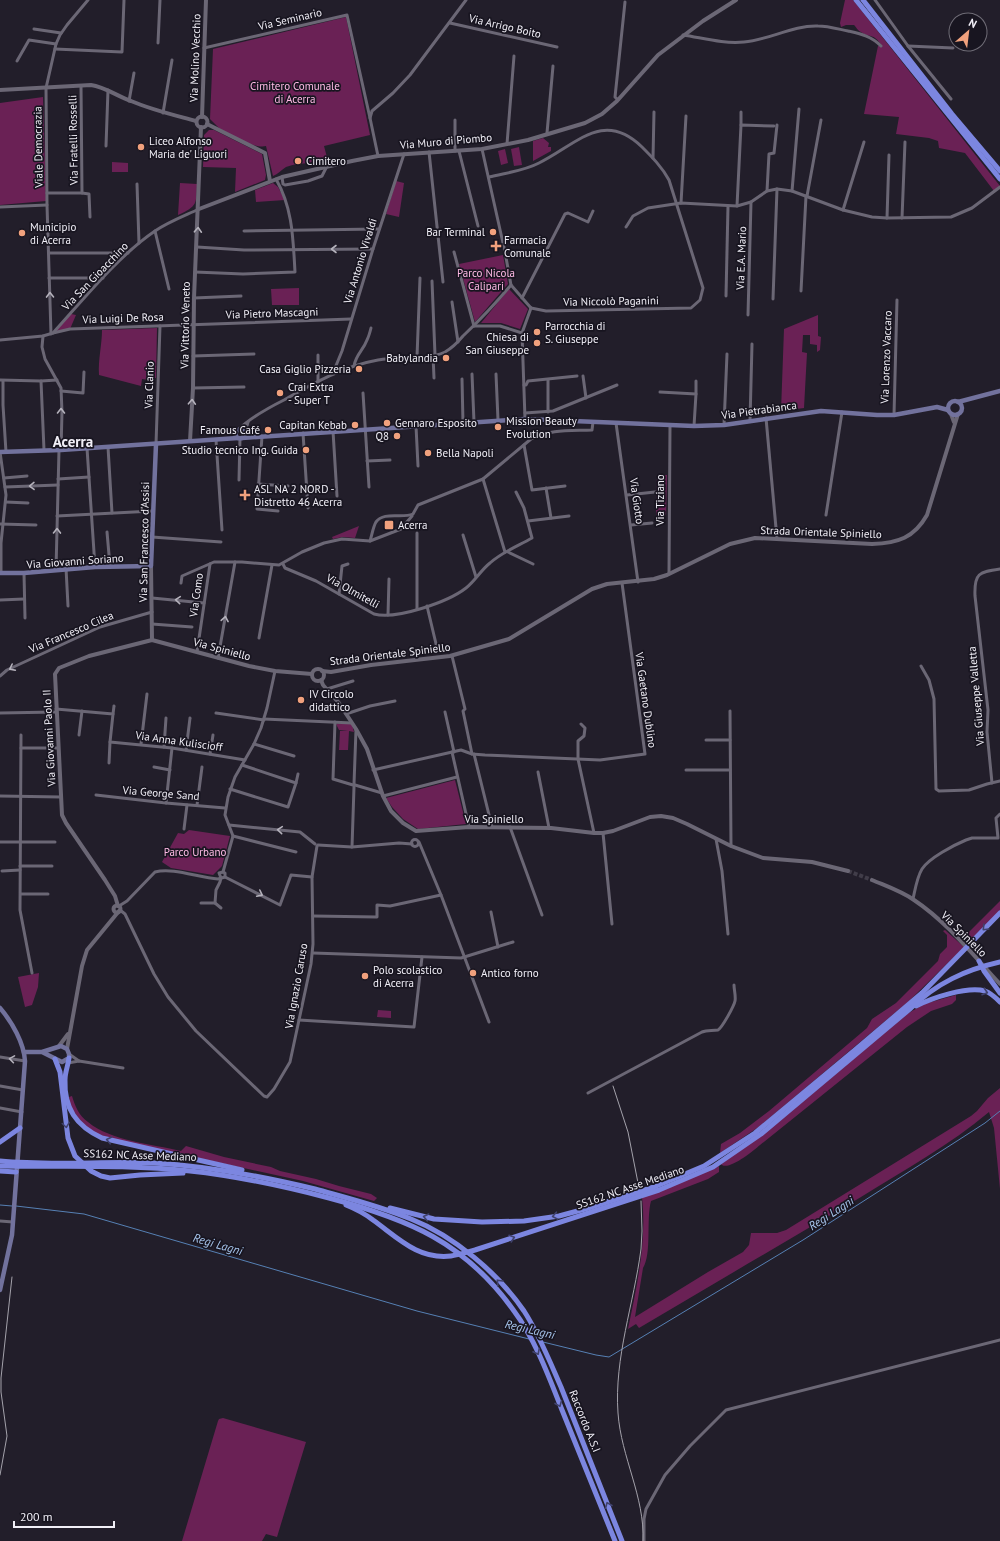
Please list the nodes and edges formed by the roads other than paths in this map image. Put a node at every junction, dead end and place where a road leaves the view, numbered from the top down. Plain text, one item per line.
1 (88, 0) edge
2 (124, 0) edge
3 (160, 0) edge
4 (206, 0) edge
5 (466, 0) edge
6 (736, 0) edge
7 (856, 0) edge
8 (862, 0) edge
9 (875, 0) edge
10 (880, 0) edge
11 (625, 2) dead end
12 (879, 6) junction
13 (450, 23) junction
14 (34, 29) dead end
15 (61, 33) junction
16 (683, 35) junction
17 (158, 43) dead end
18 (56, 44) junction
19 (880, 46) dead end
20 (908, 46) junction
21 (557, 47) dead end
22 (204, 48) junction
23 (948, 48) edge
24 (55, 49) junction
25 (514, 56) dead end
26 (17, 60) dead end
27 (172, 60) dead end
28 (553, 66) dead end
29 (134, 73) dead end
30 (81, 86) junction
31 (46, 88) junction
32 (0, 90) edge
33 (108, 90) junction
34 (951, 99) dead end
35 (618, 100) junction
36 (129, 101) junction
37 (799, 109) dead end
38 (654, 112) dead end
39 (741, 112) dead end
40 (163, 113) junction
41 (686, 116) dead end
42 (202, 117) junction
43 (370, 118) junction
44 (455, 120) dead end
45 (821, 120) dead end
46 (196, 121) junction
47 (207, 124) junction
48 (741, 126) junction
49 (202, 127) junction
50 (547, 133) junction
51 (864, 142) dead end
52 (905, 142) dead end
53 (507, 144) junction
54 (106, 146) dead end
55 (482, 149) junction
56 (457, 151) junction
57 (429, 152) junction
58 (404, 154) junction
59 (889, 155) dead end
60 (378, 156) junction
61 (653, 158) junction
62 (326, 168) junction
63 (1000, 171) edge
64 (282, 177) junction
65 (489, 177) junction
66 (276, 179) junction
67 (1000, 179) edge
68 (270, 181) junction
69 (137, 184) dead end
70 (1000, 187) edge
71 (777, 189) junction
72 (792, 190) junction
73 (767, 191) junction
74 (47, 193) junction
75 (82, 194) junction
76 (806, 196) junction
77 (752, 202) junction
78 (676, 203) junction
79 (681, 203) junction
80 (47, 205) junction
81 (0, 206) edge
82 (728, 206) junction
83 (737, 206) junction
84 (199, 210) junction
85 (843, 210) junction
86 (593, 212) dead end
87 (90, 217) dead end
88 (887, 218) junction
89 (902, 218) junction
90 (478, 226) dead end
91 (626, 227) dead end
92 (292, 230) junction
93 (379, 230) junction
94 (155, 231) junction
95 (244, 231) dead end
96 (139, 243) junction
97 (197, 247) junction
98 (294, 249) junction
99 (372, 249) junction
100 (454, 252) dead end
101 (49, 253) junction
102 (128, 253) junction
103 (195, 272) junction
104 (49, 278) junction
105 (103, 278) junction
106 (420, 278) dead end
107 (432, 281) dead end
108 (443, 282) dead end
109 (511, 285) junction
110 (169, 289) dead end
111 (801, 291) dead end
112 (241, 296) dead end
113 (726, 296) dead end
114 (194, 298) junction
115 (522, 298) junction
116 (773, 299) dead end
117 (897, 300) dead end
118 (452, 302) dead end
119 (531, 308) junction
120 (748, 315) dead end
121 (351, 319) junction
122 (194, 324) junction
123 (160, 326) junction
124 (474, 326) junction
125 (371, 328) dead end
126 (522, 333) junction
127 (52, 334) junction
128 (43, 336) junction
129 (0, 340) edge
130 (458, 342) junction
131 (752, 344) dead end
132 (254, 354) dead end
133 (727, 354) dead end
134 (318, 355) dead end
135 (434, 355) junction
136 (193, 356) junction
137 (417, 357) junction
138 (354, 366) junction
139 (84, 372) dead end
140 (333, 373) junction
141 (472, 374) dead end
142 (496, 374) dead end
143 (577, 376) dead end
144 (583, 376) dead end
145 (434, 378) dead end
146 (462, 379) dead end
147 (1, 380) edge
148 (57, 380) junction
149 (548, 380) junction
150 (40, 381) junction
151 (696, 381) dead end
152 (318, 382) junction
153 (524, 385) junction
154 (617, 385) dead end
155 (244, 387) dead end
156 (193, 388) junction
157 (61, 391) junction
158 (1000, 391) edge
159 (660, 392) dead end
160 (363, 394) dead end
161 (696, 394) junction
162 (586, 398) junction
163 (970, 398) junction
164 (958, 402) junction
165 (950, 404) junction
166 (927, 408) junction
167 (962, 409) junction
168 (548, 412) junction
169 (842, 412) junction
170 (950, 412) junction
171 (525, 413) junction
172 (958, 414) junction
173 (894, 415) junction
174 (766, 418) junction
175 (525, 419) junction
176 (498, 420) junction
177 (750, 421) junction
178 (248, 422) junction
179 (474, 422) junction
180 (593, 422) junction
181 (954, 422) junction
182 (463, 423) junction
183 (616, 423) junction
184 (724, 425) junction
185 (416, 426) junction
186 (670, 426) junction
187 (694, 426) junction
188 (365, 428) junction
189 (333, 431) junction
190 (303, 433) junction
191 (241, 434) junction
192 (259, 436) junction
193 (216, 440) junction
194 (190, 441) junction
195 (156, 444) junction
196 (524, 445) junction
197 (108, 447) junction
198 (87, 448) junction
199 (44, 450) junction
200 (60, 450) junction
201 (0, 452) edge
202 (6, 452) junction
203 (390, 460) dead end
204 (367, 462) junction
205 (418, 466) dead end
206 (27, 476) dead end
207 (89, 477) junction
208 (4, 478) junction
209 (58, 479) junction
210 (483, 479) junction
211 (239, 480) dead end
212 (258, 484) junction
213 (58, 485) junction
214 (288, 486) dead end
215 (565, 486) dead end
216 (5, 487) junction
217 (369, 488) dead end
218 (546, 488) junction
219 (516, 492) dead end
220 (655, 492) dead end
221 (627, 495) junction
222 (337, 496) dead end
223 (6, 502) junction
224 (28, 503) dead end
225 (308, 508) dead end
226 (153, 511) junction
227 (278, 511) dead end
228 (112, 513) junction
229 (90, 514) junction
230 (413, 514) junction
231 (826, 515) dead end
232 (57, 516) junction
233 (569, 516) dead end
234 (551, 518) junction
235 (528, 520) junction
236 (652, 522) dead end
237 (1, 524) edge
238 (36, 525) dead end
239 (631, 525) junction
240 (222, 530) dead end
241 (108, 532) dead end
242 (417, 533) dead end
243 (463, 536) dead end
244 (152, 537) junction
245 (777, 539) junction
246 (370, 541) junction
247 (221, 542) dead end
248 (0, 543) edge
249 (507, 552) junction
250 (235, 562) junction
251 (210, 564) junction
252 (283, 564) junction
253 (348, 564) dead end
254 (533, 564) dead end
255 (272, 565) junction
256 (110, 566) junction
257 (151, 566) junction
258 (95, 567) junction
259 (66, 568) junction
260 (1000, 569) edge
261 (56, 570) junction
262 (1, 573) edge
263 (24, 573) junction
264 (669, 574) junction
265 (476, 577) junction
266 (389, 578) dead end
267 (638, 582) junction
268 (181, 583) dead end
269 (622, 583) junction
270 (339, 594) junction
271 (152, 598) junction
272 (24, 599) junction
273 (0, 600) edge
274 (204, 603) junction
275 (68, 606) dead end
276 (426, 606) junction
277 (417, 609) junction
278 (152, 612) junction
279 (388, 616) junction
280 (25, 618) dead end
281 (152, 624) junction
282 (192, 627) dead end
283 (260, 638) dead end
284 (152, 640) junction
285 (437, 648) dead end
286 (197, 652) junction
287 (452, 656) junction
288 (218, 658) junction
289 (921, 666) dead end
290 (275, 671) junction
291 (322, 671) junction
292 (312, 674) junction
293 (0, 676) edge
294 (321, 680) junction
295 (353, 681) dead end
296 (327, 689) junction
297 (147, 694) dead end
298 (395, 701) dead end
299 (114, 706) dead end
300 (56, 710) junction
301 (730, 710) dead end
302 (82, 711) junction
303 (216, 712) dead end
304 (445, 712) dead end
305 (0, 713) edge
306 (113, 714) junction
307 (346, 714) junction
308 (166, 718) dead end
309 (190, 718) dead end
310 (264, 719) junction
311 (335, 722) junction
312 (352, 723) junction
313 (581, 724) dead end
314 (356, 729) junction
315 (79, 734) dead end
316 (21, 735) dead end
317 (213, 735) dead end
318 (706, 740) dead end
319 (730, 740) junction
320 (110, 742) junction
321 (142, 744) junction
322 (254, 744) junction
323 (164, 746) junction
324 (21, 748) junction
325 (58, 748) junction
326 (172, 748) junction
327 (186, 750) junction
328 (453, 752) junction
329 (210, 754) junction
330 (473, 754) junction
331 (294, 756) dead end
332 (578, 759) junction
333 (245, 760) junction
334 (109, 763) dead end
335 (242, 766) junction
336 (154, 767) dead end
337 (202, 767) dead end
338 (170, 770) junction
339 (373, 770) junction
340 (686, 770) dead end
341 (730, 770) junction
342 (538, 772) dead end
343 (298, 774) dead end
344 (457, 777) junction
345 (1000, 781) edge
346 (992, 782) junction
347 (296, 783) junction
348 (354, 785) junction
349 (230, 789) junction
350 (96, 795) dead end
351 (382, 795) junction
352 (0, 796) edge
353 (21, 796) junction
354 (61, 797) junction
355 (166, 803) junction
356 (187, 805) junction
357 (197, 805) junction
358 (225, 808) junction
359 (998, 815) edge
360 (229, 826) junction
361 (469, 827) junction
362 (492, 827) junction
363 (510, 827) junction
364 (550, 828) junction
365 (184, 829) dead end
366 (416, 833) junction
367 (594, 833) junction
368 (603, 833) junction
369 (233, 836) junction
370 (999, 838) edge
371 (716, 839) junction
372 (418, 841) junction
373 (0, 842) edge
374 (20, 842) junction
375 (55, 842) dead end
376 (412, 842) junction
377 (317, 845) junction
378 (416, 846) junction
379 (731, 846) junction
380 (352, 847) junction
381 (422, 850) junction
382 (296, 852) dead end
383 (52, 866) dead end
384 (20, 868) junction
385 (2, 871) dead end
386 (848, 871) tunnel mouth
387 (223, 872) junction
388 (225, 877) junction
389 (312, 877) junction
390 (221, 878) junction
391 (872, 880) tunnel mouth
392 (20, 894) junction
393 (48, 894) dead end
394 (441, 895) junction
395 (913, 899) junction
396 (201, 903) dead end
397 (215, 903) junction
398 (117, 908) junction
399 (221, 908) dead end
400 (490, 912) dead end
401 (1000, 913) edge
402 (542, 915) dead end
403 (313, 916) junction
404 (612, 924) dead end
405 (728, 934) dead end
406 (513, 942) dead end
407 (498, 947) junction
408 (313, 953) junction
409 (422, 957) junction
410 (465, 957) junction
411 (1000, 959) edge
412 (979, 961) junction
413 (1000, 962) edge
414 (32, 973) dead end
415 (948, 979) junction
416 (1000, 984) edge
417 (734, 985) dead end
418 (922, 993) junction
419 (1000, 993) edge
420 (1000, 1002) edge
421 (0, 1008) edge
422 (911, 1008) junction
423 (299, 1020) junction
424 (489, 1022) dead end
425 (70, 1030) junction
426 (57, 1047) junction
427 (67, 1049) junction
428 (24, 1052) junction
429 (42, 1052) junction
430 (0, 1057) edge
431 (55, 1059) junction
432 (67, 1059) junction
433 (24, 1061) junction
434 (79, 1061) junction
435 (123, 1068) dead end
436 (0, 1086) edge
437 (23, 1090) junction
438 (588, 1093) dead end
439 (0, 1108) edge
440 (22, 1112) junction
441 (20, 1128) junction
442 (0, 1142) edge
443 (730, 1153) junction
444 (3, 1164) edge
445 (98, 1165) junction
446 (0, 1171) edge
447 (16, 1172) junction
448 (244, 1178) junction
449 (283, 1182) junction
450 (633, 1196) junction
451 (364, 1205) junction
452 (386, 1210) junction
453 (0, 1221) edge
454 (13, 1222) junction
455 (469, 1258) junction
456 (0, 1290) edge
457 (1000, 1340) edge
458 (615, 1541) edge
459 (622, 1541) edge
460 (644, 1541) edge

1 - 15 street, Viale Democrazia
2 - 24 street
3 - 17 street
4 - 22 street, Via Molino Vecchio
5 - 13 street
6 - 16 street, Via Muro di Piombo
7 - 67 highway
8 - 63 highway
9 - 12 street
10 - 12 street
11 - 35 street
12 - 20 street
13 - 21 street, Via Arrigo Boito
13 - 43 street
14 - 15 street
15 - 18 street, Viale Democrazia
16 - 19 street
16 - 35 street, Via Muro di Piombo
18 - 24 street, Viale Democrazia
18 - 26 street
20 - 23 street
20 - 34 street
22 - 42 street, Via Molino Vecchio
22 - 43 street, Via Seminario
24 - 31 street, Viale Democrazia
25 - 53 street
27 - 40 street
28 - 50 street
29 - 36 street
30 - 31 street
30 - 33 street
30 - 75 street, Via Fratelli Rosselli
31 - 32 street
31 - 74 street, Viale Democrazia
33 - 36 street
33 - 54 street
35 - 50 street, Via Muro di Piombo
36 - 40 street
37 - 72 street
38 - 61 street
39 - 48 street
40 - 46 street
41 - 79 street
42 - 46 street
42 - 47 street
43 - 60 street
44 - 56 street
45 - 76 street
46 - 49 street
47 - 49 street
47 - 68 street
48 - 73 street
48 - 83 street
49 - 84 street
50 - 53 street, Via Muro di Piombo
51 - 85 street
52 - 89 street
53 - 55 street, Via Muro di Piombo
55 - 56 street, Via Muro di Piombo
55 - 65 street
56 - 57 street, Via Muro di Piombo
56 - 90 street
57 - 58 street, Via Muro di Piombo
57 - 108 street
58 - 60 street, Via Muro di Piombo
58 - 93 street, Via Antonio Vivaldi
59 - 88 street
60 - 62 street, Via Muro di Piombo
61 - 65 street
61 - 78 street
62 - 64 street, Via Muro di Piombo
62 - 64 street, Via Muro di Piombo
64 - 66 street, Via Muro di Piombo
65 - 109 street
66 - 68 street, Via Muro di Piombo
66 - 92 street
68 - 84 street, Via Muro di Piombo
69 - 96 street
70 - 89 street
71 - 72 street
71 - 73 street
71 - 116 street
72 - 76 street
73 - 77 street
74 - 75 street, Via Fratelli Rosselli
74 - 80 street, Viale Democrazia
75 - 87 street, Via Fratelli Rosselli
76 - 85 street
76 - 111 street
77 - 83 street
77 - 120 street, Via E.A. Mario
78 - 79 street
78 - 91 street
78 - 119 street, Via Niccolò Paganini
79 - 82 street
80 - 81 street
80 - 101 street, Viale Democrazia
82 - 83 street
82 - 113 street
84 - 94 street, Via San Gioacchino
97 -> 84 street, Via Vittorio Veneto
85 - 88 street
86 - 115 street
88 - 89 street
92 - 93 street
92 - 95 street
92 - 98 street
93 - 99 street, Via Antonio Vivaldi
94 - 96 street, Via San Gioacchino
94 - 110 street
96 - 102 street, Via San Gioacchino
97 - 98 street
97 - 103 street, Via Vittorio Veneto
99 -> 98 street
98 - 103 street
99 - 121 street, Via Antonio Vivaldi
100 - 124 street
101 - 102 street
101 - 104 street, Viale Democrazia
102 - 105 street, Via San Gioacchino
103 - 114 street, Via Vittorio Veneto
104 - 105 street
127 -> 104 street, Viale Democrazia
105 - 127 street, Via San Gioacchino
106 - 137 street
107 - 135 street
109 - 115 street
109 - 124 street
112 - 114 street
114 - 122 street, Via Vittorio Veneto
115 - 119 street
117 - 173 street, Via Lorenzo Vaccaro
118 - 130 street
119 - 126 street
121 - 122 street, Via Pietro Mascagni
121 - 140 street, Via Antonio Vivaldi
122 - 123 street, Via Luigi De Rosa
122 - 136 street, Via Vittorio Veneto
123 - 127 street, Via Luigi De Rosa
123 - 195 street, Via Clanio
124 - 126 street
124 - 130 street
125 - 138 street
126 - 153 street
127 - 128 street
128 - 129 street
128 - 148 street
130 - 135 street
131 - 177 street
132 - 136 street
133 - 184 street
134 - 152 street
135 - 137 street
135 - 145 street
136 - 156 street, Via Vittorio Veneto
137 - 138 street
138 - 140 street
139 - 157 street
140 - 152 street
141 - 179 street
142 - 176 street
143 - 149 street
144 - 162 street
146 - 182 street
147 - 150 street
147 - 202 street
148 - 150 street
148 - 157 street
149 - 153 street
149 - 168 street
150 - 199 street
151 - 161 street
152 - 178 street
153 - 171 street
154 - 162 street
155 - 156 street
194 -> 156 street, Via Vittorio Veneto
200 -> 157 street
158 - 163 main road, Via Pietrabianca
159 - 161 street
160 - 188 street
161 - 187 street
162 - 168 street
163 - 164 main road, Via Pietrabianca
163 - 167 main road
164 - 165 main road, Via Pietrabianca
164 - 167 main road
165 - 166 main road, Via Pietrabianca
165 - 170 main road
166 - 170 main road, Via Pietrabianca
166 - 173 main road, Via Pietrabianca
167 - 172 main road
168 - 171 street
169 - 173 main road, Via Pietrabianca
169 - 174 main road, Via Pietrabianca
169 - 231 street
170 - 172 main road, Via Pietrabianca
170 - 181 street
171 - 175 street
172 - 181 street, Strada Orientale Spiniello
174 - 177 main road, Via Pietrabianca
174 - 245 street
175 - 176 main road, Via Pietrabianca
175 - 180 main road, Via Pietrabianca
176 - 179 main road, Via Pietrabianca
177 - 184 main road, Via Pietrabianca
178 - 191 street
178 - 191 street
179 - 182 main road, Via Pietrabianca
180 - 183 main road, Via Pietrabianca
180 - 196 street
181 - 245 street, Strada Orientale Spiniello
182 - 185 main road, Via Pietrabianca
183 - 186 main road, Via Pietrabianca
183 - 221 street, Via Giotto
184 - 187 main road, Via Pietrabianca
185 - 188 main road, Via Pietrabianca
185 - 205 street
186 - 187 main road, Via Pietrabianca
186 - 264 street, Via Tiziano
188 - 189 main road, Via Pietrabianca
188 - 204 street
189 - 190 main road, Via Pietrabianca
189 - 222 street
190 - 192 main road, Via Pietrabianca
190 - 225 street
191 - 192 main road
191 - 193 main road
191 - 211 street
192 - 212 street
193 - 194 main road
193 - 240 street
194 - 195 main road
195 - 197 main road
195 - 226 main road, Via San Francesco d'Assisi
196 - 210 street
196 - 218 street
197 - 198 main road
197 - 228 street
198 - 200 main road
198 - 207 street
199 - 200 main road
199 - 202 main road
200 - 209 street
201 - 202 main road
201 - 208 street
203 - 204 street
204 - 217 street
206 - 208 street
207 - 209 street
207 - 229 street
208 - 216 street
209 - 213 street
210 - 230 street
210 - 249 street
212 - 214 street
212 - 227 street
213 -> 216 street
213 - 232 street
215 - 218 street
216 - 223 street
218 - 234 street
219 - 235 street, Via Olmitelli
220 - 221 street
221 - 239 street, Via Giotto
223 - 224 street
223 - 237 street
226 - 228 street
226 - 244 main road, Via San Francesco d'Assisi
228 - 229 street
229 - 232 street
229 - 258 street
230 - 246 street
230 - 246 street
261 -> 232 street
233 - 234 street
234 - 235 street
235 - 249 street, Via Olmitelli
236 - 239 street
237 - 238 street
237 - 248 street
239 - 267 street, Via Giotto
241 - 256 street
242 - 277 street
243 - 265 street
244 - 247 street
244 - 257 main road, Via San Francesco d'Assisi
245 - 264 street, Strada Orientale Spiniello
246 - 252 street
248 - 262 street
249 - 254 street
249 - 265 street, Via Olmitelli
250 - 251 street
250 - 255 street
288 -> 250 street
251 - 268 street
251 - 274 street, Via Como
252 - 255 street
252 - 270 street, Via Olmitelli
253 - 270 street
255 - 283 street
256 - 257 main road, Via Giovanni Soriano
256 - 258 main road, Via Giovanni Soriano
257 - 271 street, Via San Francesco d'Assisi
258 - 259 main road, Via Giovanni Soriano
259 - 261 main road, Via Giovanni Soriano
259 - 275 street
260 - 346 street, Via Giuseppe Valletta
261 - 263 main road, Via Giovanni Soriano
262 - 263 main road, Via Giovanni Soriano
263 - 272 street
264 - 267 street, Strada Orientale Spiniello
265 - 276 street, Via Olmitelli
266 - 279 street
267 - 269 street, Strada Orientale Spiniello
269 - 287 street, Strada Orientale Spiniello
269 - 332 street, Via Gaetano Dublino
270 - 279 street, Via Olmitelli
274 -> 271 street
271 - 278 street, Via San Francesco d'Assisi
272 - 273 street
272 - 280 street
274 - 286 street, Via Como
276 - 277 street, Via Olmitelli
276 - 285 street
277 - 279 street, Via Olmitelli
278 - 281 street, Via San Francesco d'Assisi
278 -> 293 street, Via Francesco Cilea
281 - 282 street
281 - 284 street, Via San Francesco d'Assisi
284 - 286 street, Via Spiniello
284 - 300 street, Via Giovanni Paolo II
286 - 288 street, Via Spiniello
287 - 291 street, Strada Orientale Spiniello
287 - 330 street
288 - 290 street, Via Spiniello
289 - 346 street
290 - 292 street, Via Spiniello
290 - 310 street
291 - 292 street, Via Spiniello
291 - 294 street
292 - 294 street, Via Spiniello
294 - 296 street, Via Spiniello
295 - 296 street
296 - 307 street, Via Spiniello
297 - 321 street
298 - 307 street
299 - 306 street
300 - 302 street
300 - 305 street
300 - 325 street, Via Giovanni Paolo II
301 - 319 street
302 - 306 street
302 - 315 street
303 - 310 street
304 - 328 street
306 - 320 street
307 - 312 street, Via Spiniello
308 - 323 street
309 - 327 street
310 - 311 street
310 - 322 street
311 - 312 street
311 - 348 street
312 - 314 street, Via Spiniello
313 - 332 street
314 - 339 street, Via Spiniello
314 - 348 street
316 - 324 street
317 - 329 street
318 - 319 street
319 - 341 street
320 - 321 street, Via Anna Kuliscioff
320 - 334 street
321 - 323 street, Via Anna Kuliscioff
322 - 331 street
322 - 333 street
323 - 326 street, Via Anna Kuliscioff
324 - 325 street
324 - 353 street
325 - 354 street, Via Giovanni Paolo II
326 - 327 street, Via Anna Kuliscioff
326 - 338 street
327 - 329 street, Via Anna Kuliscioff
328 - 330 street, Via Gaetano Dublino
328 - 339 street, Via Gaetano Dublino
328 - 344 street
329 - 333 street, Via Anna Kuliscioff
330 - 332 street, Via Gaetano Dublino
330 - 362 street
332 - 367 street
333 - 335 street
335 - 347 street
335 - 349 street
336 - 338 street
337 - 357 street
338 - 355 street
339 - 351 street, Via Spiniello
340 - 341 street
341 - 379 street
342 - 364 street
343 - 347 street
344 - 351 street
344 - 361 street
345 - 346 street
347 - 349 street
348 - 351 street
348 - 380 street
349 - 358 street
350 - 355 street, Via George Sand
351 - 366 street, Via Spiniello
352 - 353 street
353 - 354 street
353 - 374 street
354 - 398 street, Via Giovanni Paolo II
355 - 356 street, Via George Sand
356 - 357 street, Via George Sand
356 - 365 street
357 - 358 street, Via George Sand
358 - 360 street
359 - 370 street
360 - 369 street
377 -> 360 street
361 - 362 street, Via Spiniello
361 - 366 street, Via Spiniello
362 - 363 street, Via Spiniello
363 - 364 street, Via Spiniello
363 - 402 street
364 - 367 street, Via Spiniello
366 - 372 street
366 - 376 street
367 - 368 street, Via Spiniello
368 - 371 street, Via Spiniello
368 - 404 street
369 - 382 street
369 - 387 street
370 - 395 street
371 - 379 street, Via Spiniello
371 - 405 street
372 - 376 street
372 - 378 street
372 - 381 street
373 - 374 street
374 - 375 street
374 - 384 street
376 - 378 street
376 - 380 street
377 - 380 street
377 - 389 street, Via Ignazio Caruso
378 - 381 street
379 - 386 street, Via Spiniello
381 - 394 street
383 - 384 street
384 - 385 street
384 - 392 street
387 - 388 street
387 - 390 street
388 -> 389 street
388 - 390 street
389 - 403 street, Via Ignazio Caruso
390 - 397 street
390 - 398 street
391 - 395 street, Via Spiniello
392 - 393 street
392 - 414 street
394 - 403 street
394 - 410 street
395 - 412 street, Via Spiniello
396 - 397 street
397 - 399 street
398 - 423 street, Via Ignazio Caruso
398 - 425 street
400 - 407 street
401 -> 418 highway
403 - 408 street, Via Ignazio Caruso
406 - 407 street
407 - 410 street
408 - 409 street
408 - 423 street, Via Ignazio Caruso
409 - 410 street
409 - 423 street
410 - 424 street
411 - 415 highway
412 - 416 street, Via Spiniello
412 - 419 highway
413 - 415 highway
415 - 418 highway
415 - 422 highway
417 - 438 street
418 - 443 highway, SS162 NC Asse Mediano
422 -> 420 highway
421 - 428 main road
422 - 443 highway, SS162 NC Asse Mediano
425 - 426 street
425 - 427 street
426 - 427 main road
426 - 429 main road
426 - 431 main road
427 - 432 main road
428 - 429 main road
428 - 433 main road
429 - 431 main road
433 -> 430 street
431 - 432 main road
431 -> 448 highway
432 - 434 street
432 - 434 street
449 -> 432 highway
433 - 437 main road
434 - 435 street
436 - 437 street
437 - 440 main road
439 - 440 street
440 - 441 main road
441 - 442 highway
441 - 447 main road
443 - 450 highway, SS162 NC Asse Mediano
444 - 445 highway, SS162 NC Asse Mediano
445 - 448 highway, SS162 NC Asse Mediano
445 - 449 highway, SS162 NC Asse Mediano
446 - 447 highway
447 - 454 main road
448 - 451 highway, SS162 NC Asse Mediano
449 - 451 highway, SS162 NC Asse Mediano
451 -> 450 highway, SS162 NC Asse Mediano
450 -> 452 highway, SS162 NC Asse Mediano
451 - 452 highway
452 - 455 highway
453 - 454 street
454 - 456 main road
455 -> 458 highway, Raccordo A.S.I
459 -> 455 highway, Raccordo A.S.I
457 - 460 street

